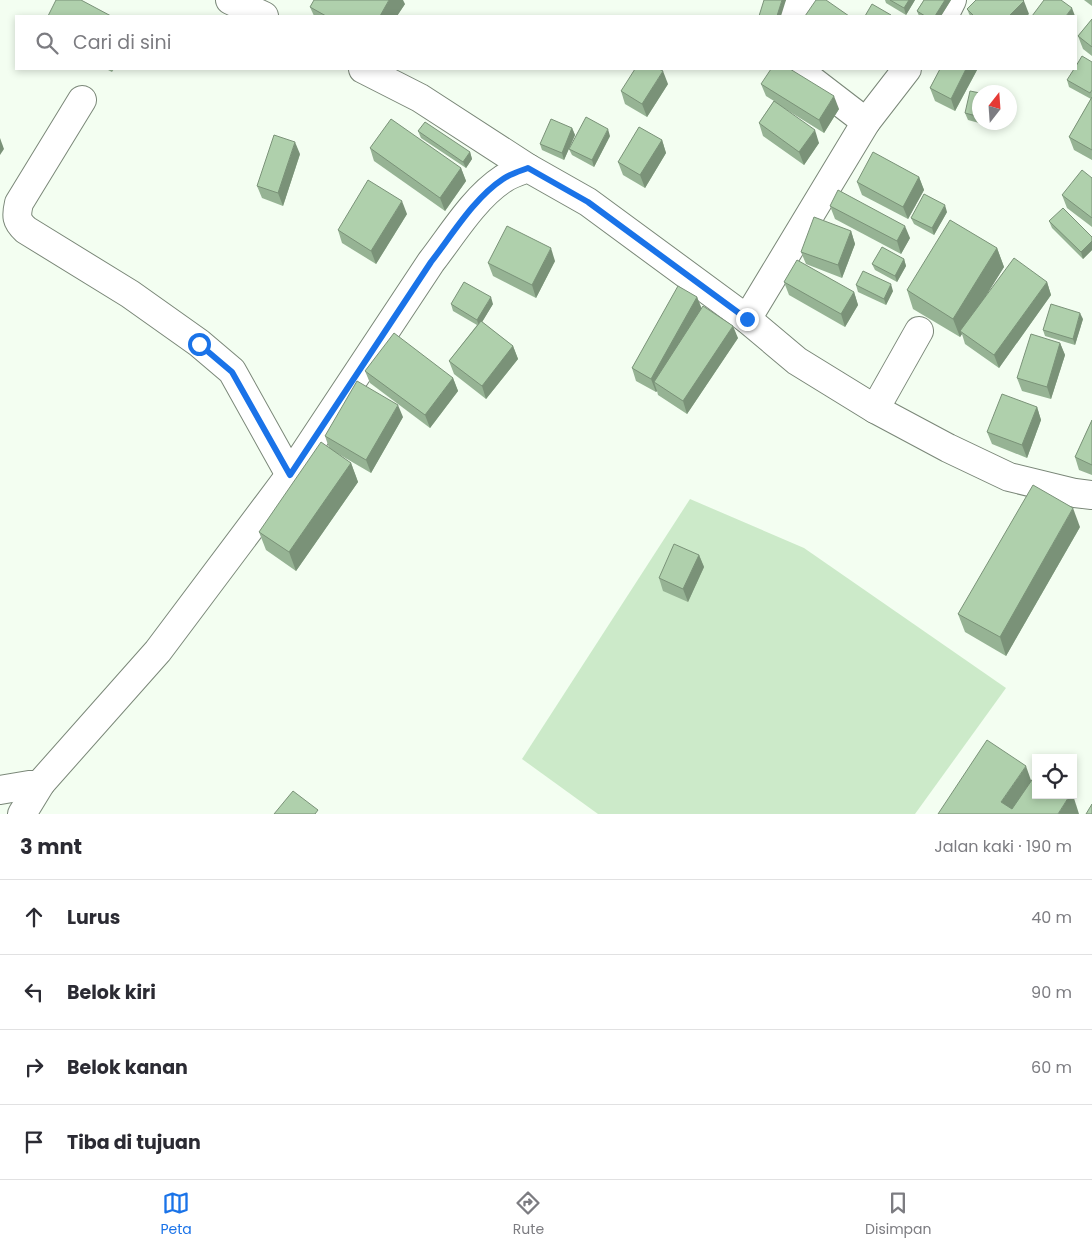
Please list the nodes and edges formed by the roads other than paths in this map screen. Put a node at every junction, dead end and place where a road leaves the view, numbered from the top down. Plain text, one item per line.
1 (230, 0) edge
2 (802, 0) edge
3 (952, 0) edge
4 (262, 15) edge
5 (793, 15) edge
6 (944, 15) edge
7 (365, 70) edge
8 (798, 70) edge
9 (906, 70) edge
10 (82, 100) dead end
11 (866, 122) junction
12 (528, 168) junction
13 (747, 319) junction
14 (919, 331) dead end
15 (875, 409) junction
16 (290, 475) junction
17 (1092, 495) edge
18 (41, 783) junction
19 (0, 790) edge
20 (22, 814) edge

1 - 4 street
2 - 5 street
3 - 6 street
7 - 12 street
8 - 11 street
9 - 11 street
10 - 16 street
11 - 13 street
12 - 13 street
12 - 16 street
13 - 15 street
14 - 15 street
15 - 17 street
16 - 18 street
18 - 19 street
18 - 20 street

